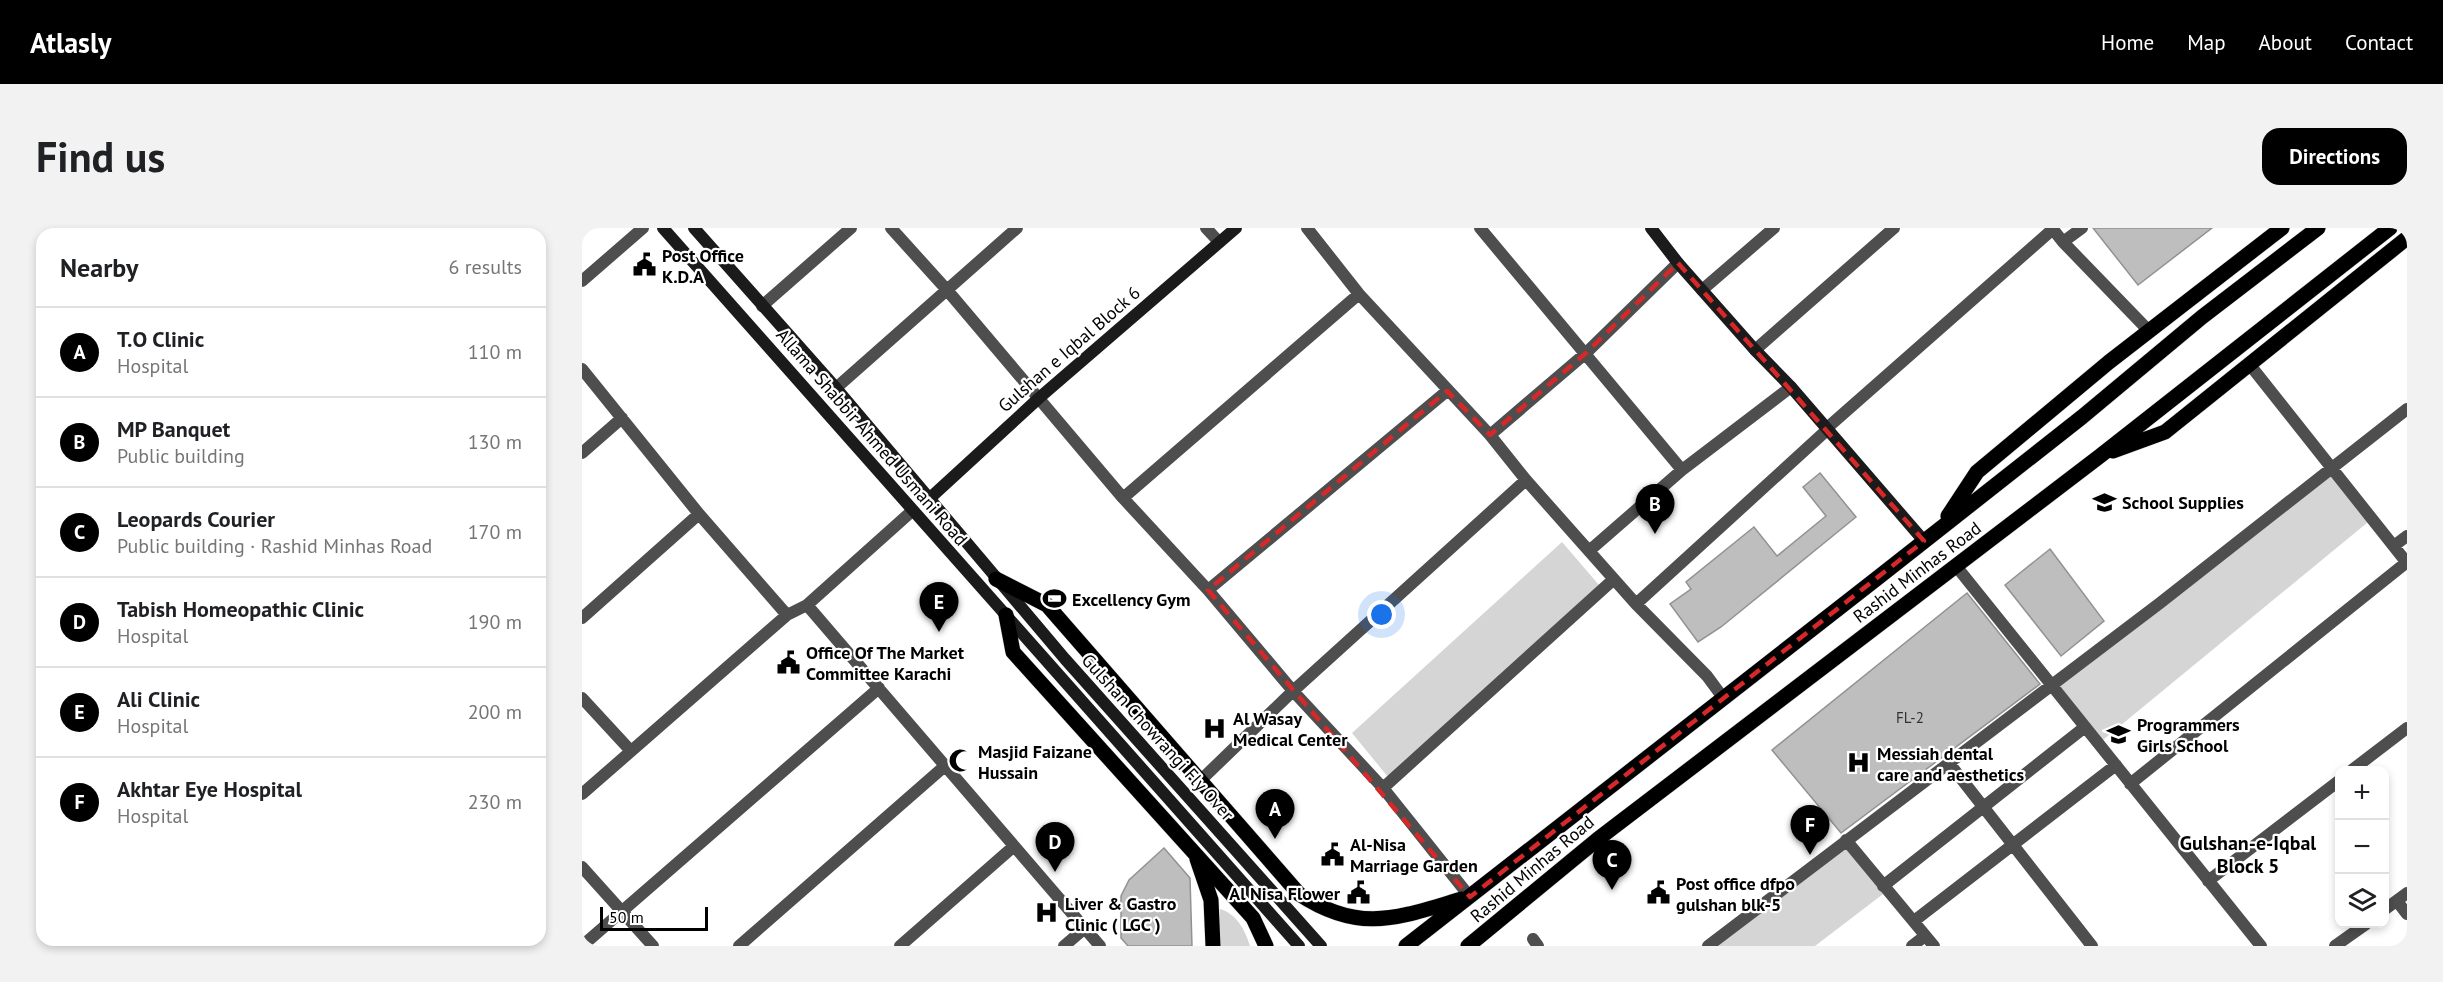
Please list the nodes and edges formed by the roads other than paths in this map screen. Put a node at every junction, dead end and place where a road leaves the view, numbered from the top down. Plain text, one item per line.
1 (643, 228) edge
2 (663, 228) edge
3 (694, 228) edge
4 (851, 228) edge
5 (891, 228) edge
6 (1017, 228) edge
7 (1206, 228) edge
8 (1236, 228) edge
9 (1307, 228) edge
10 (1480, 228) edge
11 (1651, 228) edge
12 (1774, 228) edge
13 (1894, 228) edge
14 (2053, 228) edge
15 (2082, 228) edge
16 (2282, 228) edge
17 (2318, 228) edge
18 (2390, 228) edge
19 (2407, 238) edge
20 (1219, 242) junction
21 (2063, 242) junction
22 (1678, 263) junction
23 (582, 281) edge
24 (947, 290) junction
25 (1702, 290) junction
26 (1359, 294) junction
27 (762, 306) junction
28 (2149, 331) junction
29 (1755, 350) junction
30 (1586, 353) junction
31 (2250, 365) junction
32 (582, 369) edge
33 (1791, 387) junction
34 (836, 388) junction
35 (1447, 391) junction
36 (1039, 398) junction
37 (2407, 409) edge
38 (622, 418) junction
39 (1827, 428) junction
40 (1490, 435) junction
41 (582, 453) edge
42 (2100, 456) junction
43 (2333, 468) junction
44 (1682, 470) junction
45 (1526, 480) junction
46 (1123, 498) junction
47 (929, 499) junction
48 (912, 511) junction
49 (699, 514) junction
50 (1942, 526) junction
51 (2407, 536) edge
52 (1924, 541) junction
53 (2395, 545) junction
54 (1589, 551) junction
55 (2407, 562) edge
56 (1956, 566) junction
57 (996, 579) junction
58 (1614, 579) junction
59 (1208, 590) junction
60 (1636, 604) junction
61 (807, 605) junction
62 (787, 615) junction
63 (1006, 615) junction
64 (582, 618) edge
65 (1065, 659) joint
66 (1053, 671) joint
67 (2050, 685) junction
68 (879, 688) junction
69 (1293, 691) junction
70 (582, 698) edge
71 (1724, 699) junction
72 (2085, 727) junction
73 (2407, 728) edge
74 (630, 750) junction
75 (1949, 763) junction
76 (946, 765) junction
77 (2116, 765) junction
78 (2358, 766) edge
79 (1201, 780) junction
80 (2130, 784) junction
81 (2335, 784) edge
82 (1383, 788) junction
83 (582, 794) edge
84 (1983, 807) junction
85 (1846, 840) junction
86 (2013, 845) junction
87 (1013, 847) junction
88 (1194, 851) junction
89 (582, 867) edge
90 (2208, 881) junction
91 (1883, 886) junction
92 (2407, 893) edge
93 (1470, 897) junction
94 (2397, 901) junction
95 (2389, 907) edge
96 (622, 911) junction
97 (2407, 914) edge
98 (1914, 921) junction
99 (1085, 928) junction
100 (2360, 928) edge
101 (1925, 936) junction
102 (1471, 945) edge
103 (582, 946) edge
104 (653, 946) edge
105 (739, 946) edge
106 (900, 946) edge
107 (1064, 946) edge
108 (1100, 946) edge
109 (1213, 946) edge
110 (1266, 946) edge
111 (1299, 946) edge
112 (1321, 946) edge
113 (1406, 946) edge
114 (1708, 946) edge
115 (1912, 946) edge
116 (1934, 946) edge
117 (2092, 946) edge
118 (2261, 946) edge
119 (2335, 946) edge

1 - 23 street
2 - 48 main road, Allama Shabbir Ahmed Usmani Road
3 - 27 main road, Allama Shabbir Ahmed Usmani Road
4 - 27 street
5 - 24 street
6 - 24 street
7 - 20 street
8 - 20 main road, Gulshan e Iqbal Block 6
9 - 26 street
10 - 30 street
11 - 22 main road
12 - 25 street
13 - 29 street
14 - 21 street
14 - 39 street
15 - 21 street
16 - 28 main road
17 - 50 main road, Rashid Minhas Road
18 - 42 main road, Rashid Minhas Road
19 - 31 main road
20 - 36 main road, Gulshan e Iqbal Block 6
21 - 28 street
22 - 25 main road
22 - 30 street
24 - 34 street
24 - 36 street
25 - 29 main road
26 - 35 street
26 - 46 street
27 - 34 main road, Allama Shabbir Ahmed Usmani Road
28 - 50 main road
29 - 33 main road
30 - 40 street
30 - 44 street
31 - 42 main road
31 - 43 street
32 - 38 street
33 - 39 main road
33 - 44 street
34 - 47 main road, Allama Shabbir Ahmed Usmani Road
35 - 40 street
35 - 59 street
36 - 46 street
36 - 47 main road, Gulshan e Iqbal Block 6
37 - 43 street
38 - 41 street
38 - 49 street
39 - 52 main road
39 - 60 street
40 - 45 street
42 - 56 main road, Rashid Minhas Road
43 - 53 street
43 - 67 street
44 - 54 street
45 - 54 street
45 - 69 street
46 - 59 street
47 - 57 main road, Allama Shabbir Ahmed Usmani Road
48 - 61 street
48 - 63 main road, Allama Shabbir Ahmed Usmani Road
49 - 62 street
49 - 64 street
50 - 52 main road, Rashid Minhas Road
51 - 53 street
52 - 71 main road, Rashid Minhas Road
53 - 55 street
54 - 58 street
55 - 80 street
56 - 67 street
56 - 102 main road, Rashid Minhas Road
57 - 65 main road, Allama Shabbir Ahmed Usmani Road
57 - 79 main road
58 - 60 street
58 - 82 street
59 - 69 street
60 - 71 street
61 - 62 street
61 - 68 street
62 - 74 street
63 - 66 main road, Allama Shabbir Ahmed Usmani Road
63 - 88 main road
65 - 112 main road, Gulshan Chowrangi Fly Over
66 - 111 main road, Gulshan Chowrangi Fly Over
67 - 72 street
67 - 75 street
68 - 76 street
68 - 96 street
69 - 79 street
69 - 82 street
70 - 74 street
71 - 93 main road, Rashid Minhas Road
72 - 77 street
72 - 84 street
73 - 78 street
74 - 83 street
75 - 84 street
75 - 85 street
76 - 87 street
76 - 105 street
77 - 80 street
77 - 86 street
79 - 93 main road
80 - 90 street
81 - 90 street
82 - 93 street
84 - 86 street
84 - 91 street
85 - 91 street
85 - 114 street
86 - 98 street
86 - 117 street
87 - 99 street
87 - 106 street
88 - 109 main road
88 - 110 main road
89 - 96 street
90 - 118 street
91 - 98 street
92 - 94 street
93 - 113 main road, Rashid Minhas Road
94 - 95 street
94 - 97 street
96 - 103 street
96 - 104 street
98 - 101 street
99 - 107 street
99 - 108 street
100 - 119 street
101 - 115 street
101 - 116 street

